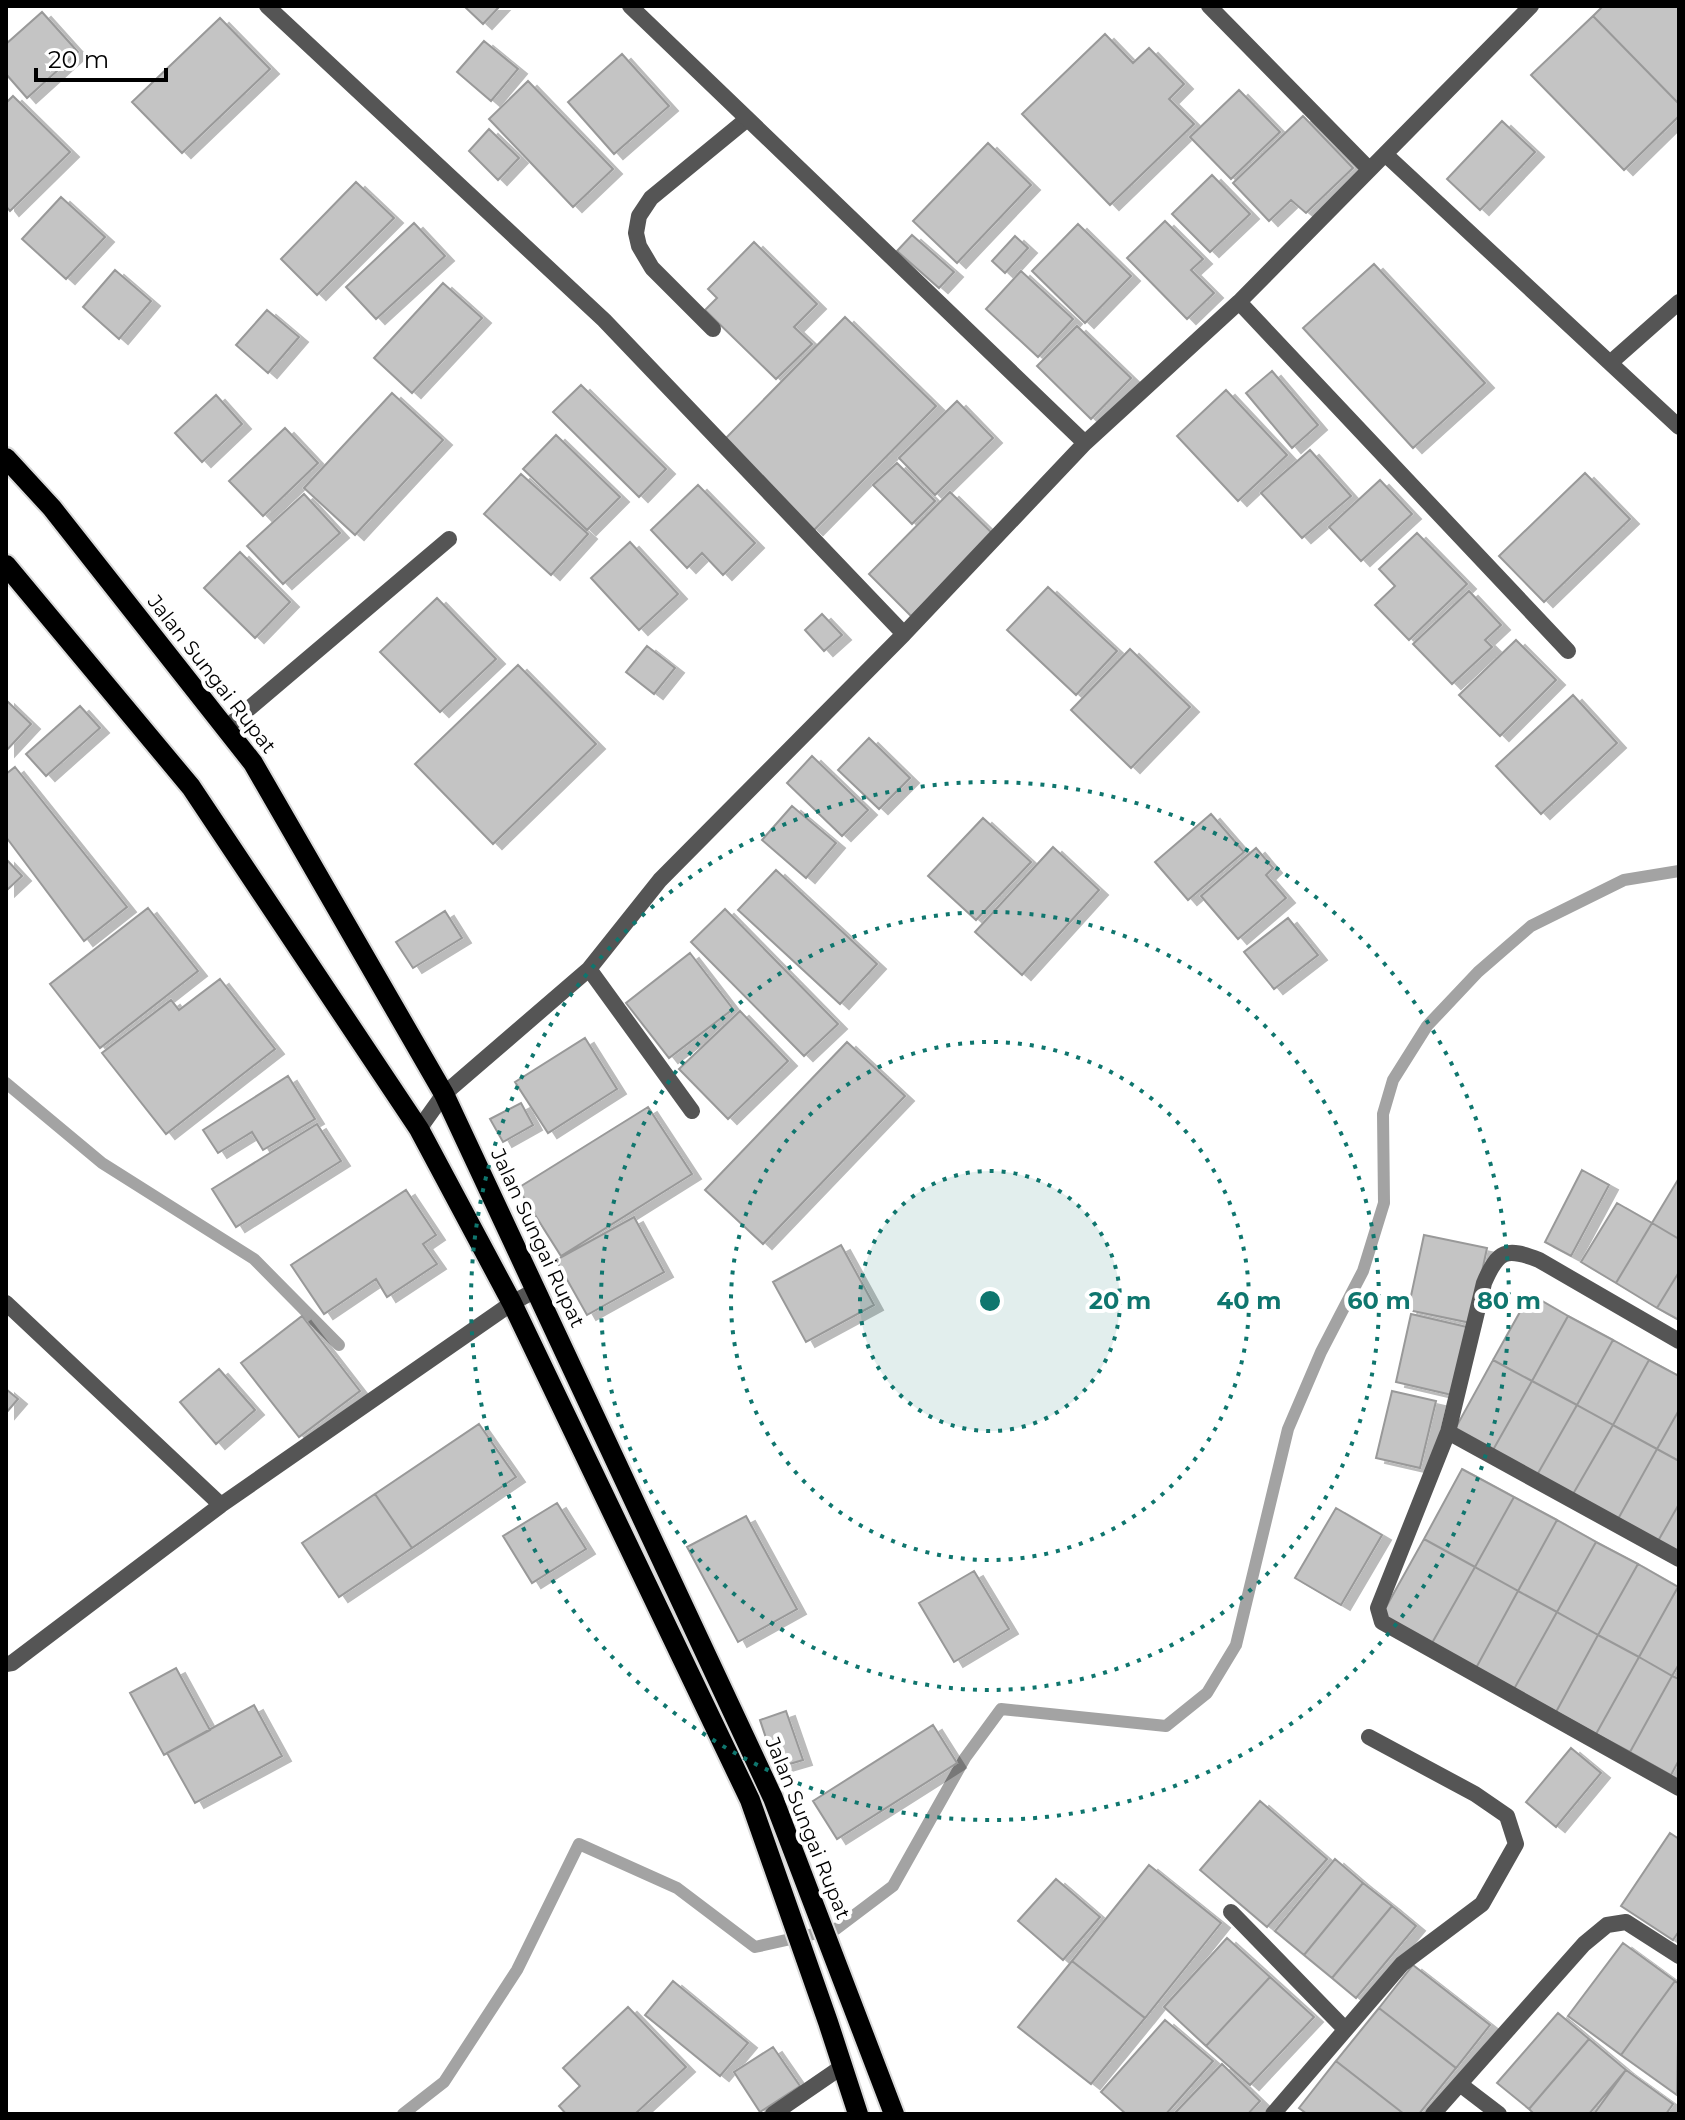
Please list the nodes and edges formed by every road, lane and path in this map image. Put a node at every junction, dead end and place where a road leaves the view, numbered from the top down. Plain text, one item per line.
1 (267, 6) edge
2 (630, 6) edge
3 (1209, 6) edge
4 (1531, 6) edge
5 (746, 120) junction
6 (1385, 154) junction
7 (1369, 169) junction
8 (1239, 302) junction
9 (1679, 302) edge
10 (713, 329) dead end
11 (1610, 363) junction
12 (1679, 427) edge
13 (1085, 443) junction
14 (6, 458) edge
15 (449, 539) dead end
16 (6, 565) edge
17 (904, 634) junction
18 (1568, 651) dead end
19 (226, 728) junction
20 (589, 969) junction
21 (444, 1094) junction
22 (692, 1111) dead end
23 (419, 1129) junction
24 (536, 1290) junction
25 (6, 1303) edge
26 (512, 1303) junction
27 (1679, 1341) edge
28 (1448, 1432) junction
29 (221, 1505) junction
30 (1679, 1559) edge
31 (6, 1664) edge
32 (1369, 1737) dead end
33 (1679, 1788) edge
34 (1231, 1912) dead end
35 (1679, 1956) edge
36 (1345, 2029) junction
37 (843, 2066) junction
38 (1461, 2085) junction
39 (773, 2114) edge
40 (858, 2114) edge
41 (894, 2114) edge
42 (1273, 2114) edge
43 (1433, 2114) edge
44 (1499, 2114) edge

1 - 17 street
2 - 5 street
3 - 7 street
4 - 6 street
5 - 10 street
5 - 13 street
6 - 7 street
6 - 11 street
7 - 8 street
8 - 13 street
8 - 18 street
9 - 11 street
11 - 12 street
13 - 17 street
14 - 19 main road, Jalan Sungai Rupat
15 - 19 street
16 - 23 main road
17 - 20 street
19 - 21 main road, Jalan Sungai Rupat
20 - 21 street
20 - 22 street
21 - 23 street
21 - 24 main road, Jalan Sungai Rupat
23 - 26 main road
24 - 26 street
24 - 41 main road, Jalan Sungai Rupat
25 - 29 street
26 - 29 street
26 - 37 main road
27 - 28 street
28 - 30 street
28 - 33 street
29 - 31 street
32 - 36 street
34 - 36 street
35 - 38 street
36 - 42 street
37 - 39 street
37 - 40 main road
38 - 43 street
38 - 44 street

